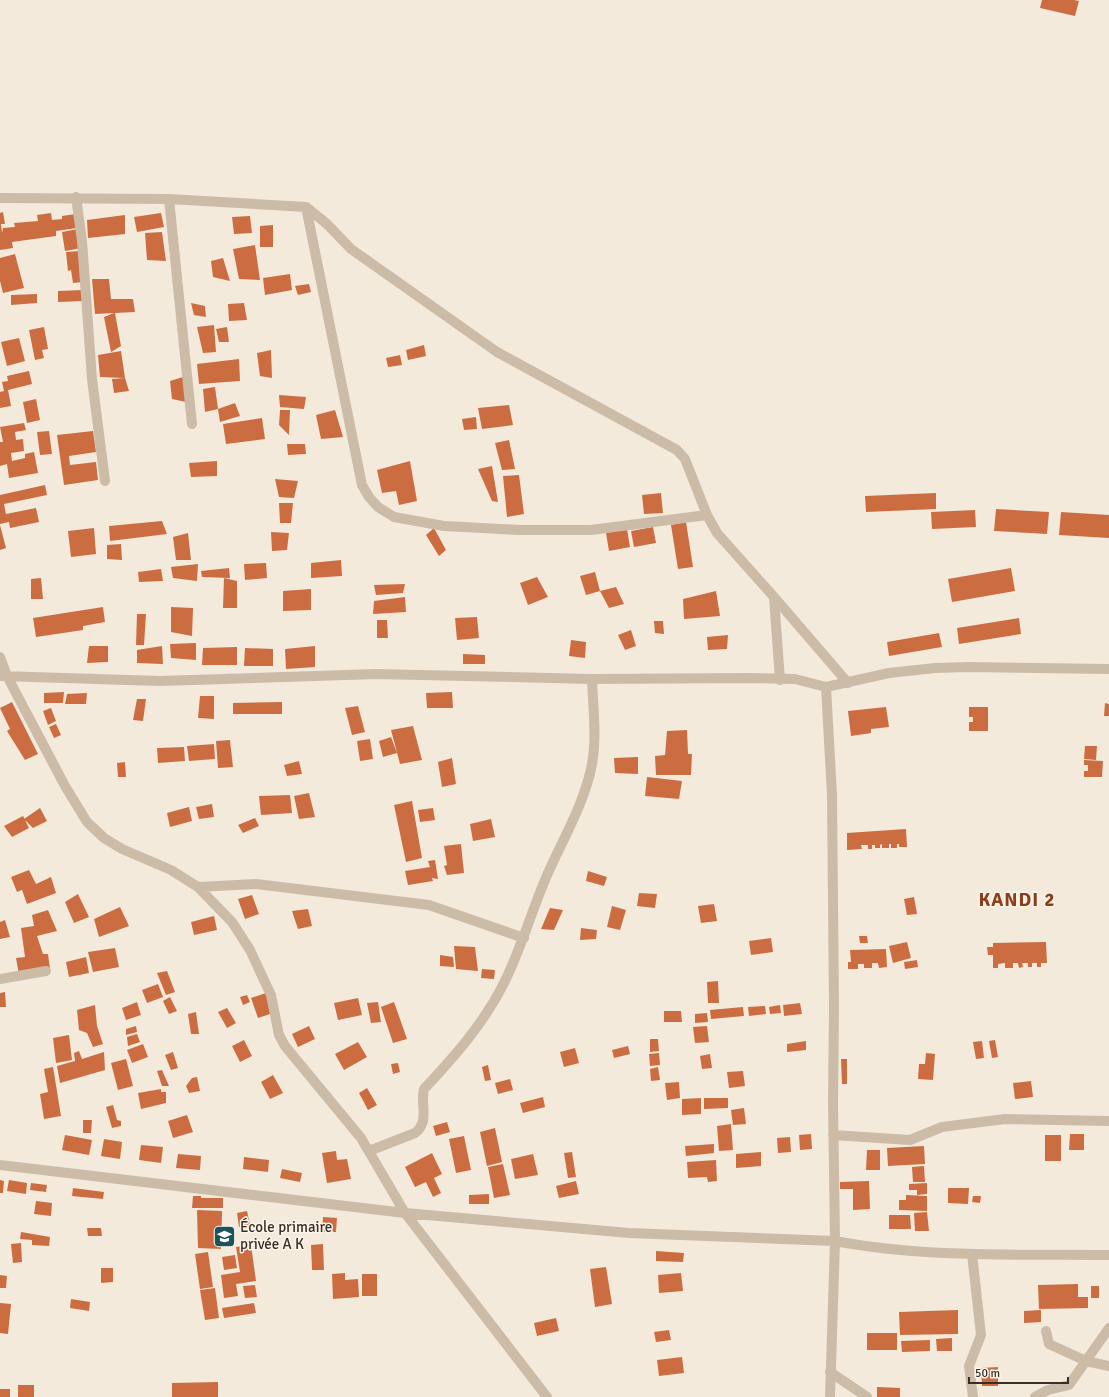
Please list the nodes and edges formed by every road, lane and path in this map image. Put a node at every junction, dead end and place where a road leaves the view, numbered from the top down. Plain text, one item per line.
1 (76, 197) junction
2 (0, 198) edge
3 (169, 199) junction
4 (306, 207) junction
5 (192, 424) dead end
6 (105, 481) dead end
7 (707, 515) junction
8 (774, 597) junction
9 (0, 657) edge
10 (1109, 669) edge
11 (4, 676) edge
12 (592, 679) junction
13 (780, 680) junction
14 (848, 683) junction
15 (826, 687) junction
16 (198, 887) junction
17 (524, 938) junction
18 (46, 971) dead end
19 (0, 979) edge
20 (1109, 1121) edge
21 (833, 1135) junction
22 (369, 1151) junction
23 (0, 1165) edge
24 (405, 1213) junction
25 (835, 1241) junction
26 (972, 1254) junction
27 (1109, 1255) edge
28 (1109, 1328) edge
29 (1046, 1331) dead end
30 (1086, 1361) junction
31 (1109, 1366) edge
32 (830, 1372) junction
33 (547, 1397) edge
34 (830, 1397) edge
35 (867, 1397) edge
36 (973, 1397) edge
37 (1036, 1397) edge

1 - 2 street
1 - 3 street
1 - 6 street
3 - 4 street
3 - 5 street
4 - 7 street
4 - 7 street
7 - 8 street
8 - 13 street
8 - 14 street
9 - 11 street
10 - 14 street
11 - 12 street
11 - 16 street
12 - 13 street
12 - 17 street
13 - 15 street
14 - 15 street
15 - 21 street
16 - 17 street
16 - 22 street
17 - 22 street
18 - 19 street
20 - 21 street
21 - 25 street
22 - 24 street
23 - 24 street
24 - 25 street
24 - 33 street
25 - 26 street
25 - 32 street
26 - 27 street
26 - 36 street
28 - 30 street
29 - 30 street
30 - 31 street
30 - 37 street
32 - 34 street
32 - 35 street

